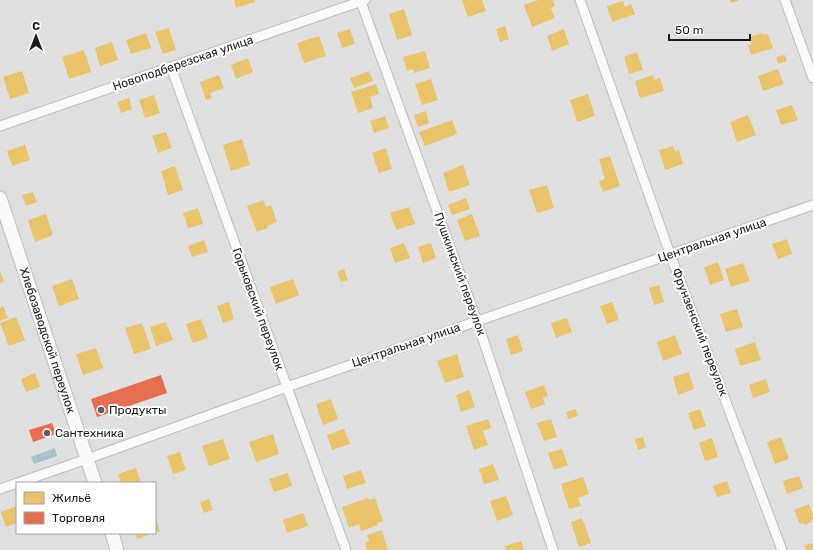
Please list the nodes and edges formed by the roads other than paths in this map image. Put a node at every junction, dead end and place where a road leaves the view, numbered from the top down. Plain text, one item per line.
1 (580, 0) edge
2 (785, 0) edge
3 (362, 1) edge
4 (171, 67) junction
5 (813, 78) edge
6 (0, 126) edge
7 (0, 198) edge
8 (813, 205) edge
9 (670, 254) junction
10 (477, 321) junction
11 (287, 387) junction
12 (87, 459) junction
13 (20, 482) edge
14 (95, 482) edge
15 (16, 483) edge
16 (0, 489) edge
17 (112, 534) edge
18 (117, 550) edge
19 (346, 550) edge
20 (553, 550) edge
21 (782, 550) edge

1 - 9 street, Фрунзенский переулок
2 - 5 street
3 - 4 street, Новоподберезская улица
3 - 10 street, Пушкинский переулок
4 - 6 street, Новоподберезская улица
4 - 11 street, Горьковский переулок
7 - 12 street, Хлебозаводской переулок
8 - 9 street, Центральная улица
9 - 10 street, Центральная улица
9 - 21 street, Фрунзенский переулок
10 - 11 street, Центральная улица
10 - 20 street, Пушкинский переулок
11 - 12 street, Центральная улица
11 - 19 street, Горьковский переулок
12 - 13 street, Центральная улица
12 - 14 street, Хлебозаводской переулок
15 - 16 street, Центральная улица
17 - 18 street

